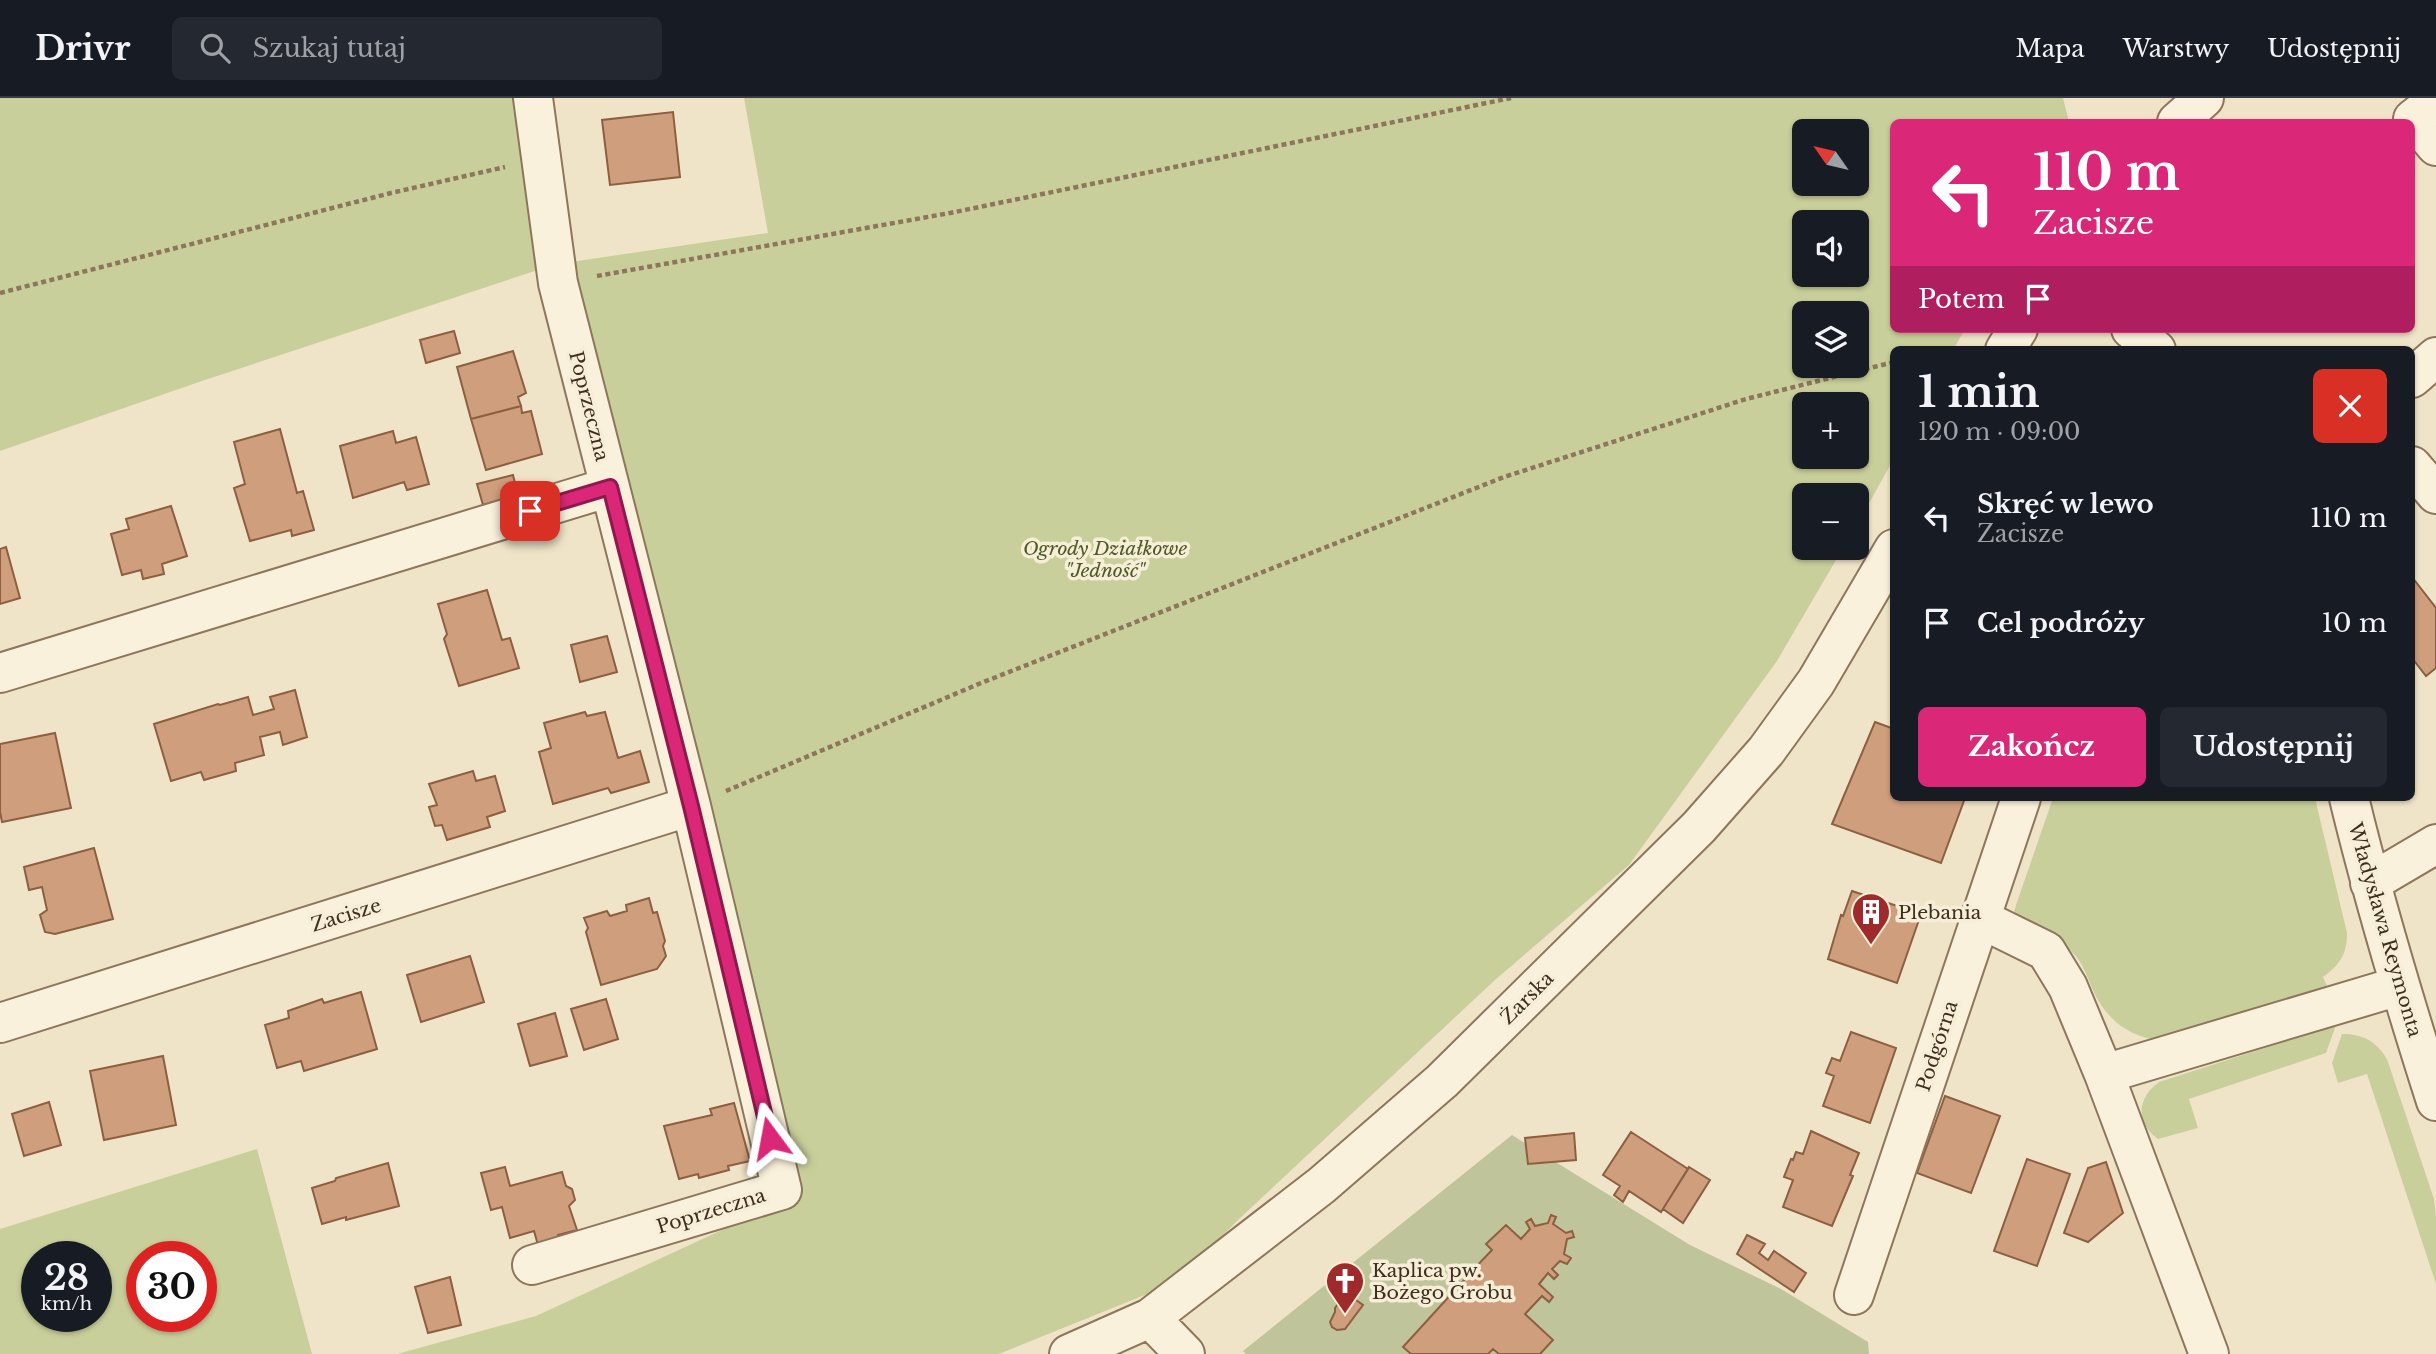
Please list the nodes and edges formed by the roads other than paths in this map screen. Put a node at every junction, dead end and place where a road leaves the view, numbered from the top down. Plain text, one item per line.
1 (533, 98) edge
2 (2204, 98) edge
3 (2432, 98) edge
4 (2180, 119) edge
5 (2414, 119) edge
6 (2415, 122) edge
7 (2436, 146) edge
8 (2136, 333) edge
9 (2151, 346) edge
10 (2436, 357) edge
11 (2415, 375) edge
12 (2415, 470) edge
13 (610, 487) junction
14 (2436, 494) edge
15 (1890, 556) edge
16 (0, 673) edge
17 (2020, 801) edge
18 (2350, 801) edge
19 (691, 806) junction
20 (2436, 844) edge
21 (2370, 883) junction
22 (1979, 918) junction
23 (2399, 986) junction
24 (0, 1023) edge
25 (2104, 1074) junction
26 (2436, 1101) edge
27 (532, 1265) dead end
28 (1854, 1295) dead end
29 (1150, 1318) junction
30 (1069, 1354) edge
31 (1185, 1354) edge
32 (2209, 1354) edge

1 - 13 street, Poprzeczna
2 - 4 street
3 - 5 street
6 - 7 street
8 - 9 street
10 - 11 street
12 - 14 street
13 - 16 street
13 - 19 street, Poprzeczna
15 - 29 street, Żarska
17 - 22 street, Podgórna
18 - 21 street, Władysława Reymonta
19 - 24 street, Zacisze
19 - 27 street, Poprzeczna
20 - 21 street
21 - 23 street, Władysława Reymonta
22 - 25 street
22 - 28 street, Podgórna
23 - 25 street
23 - 26 street, Władysława Reymonta
25 - 32 street
29 - 30 street, Żarska
29 - 31 street

